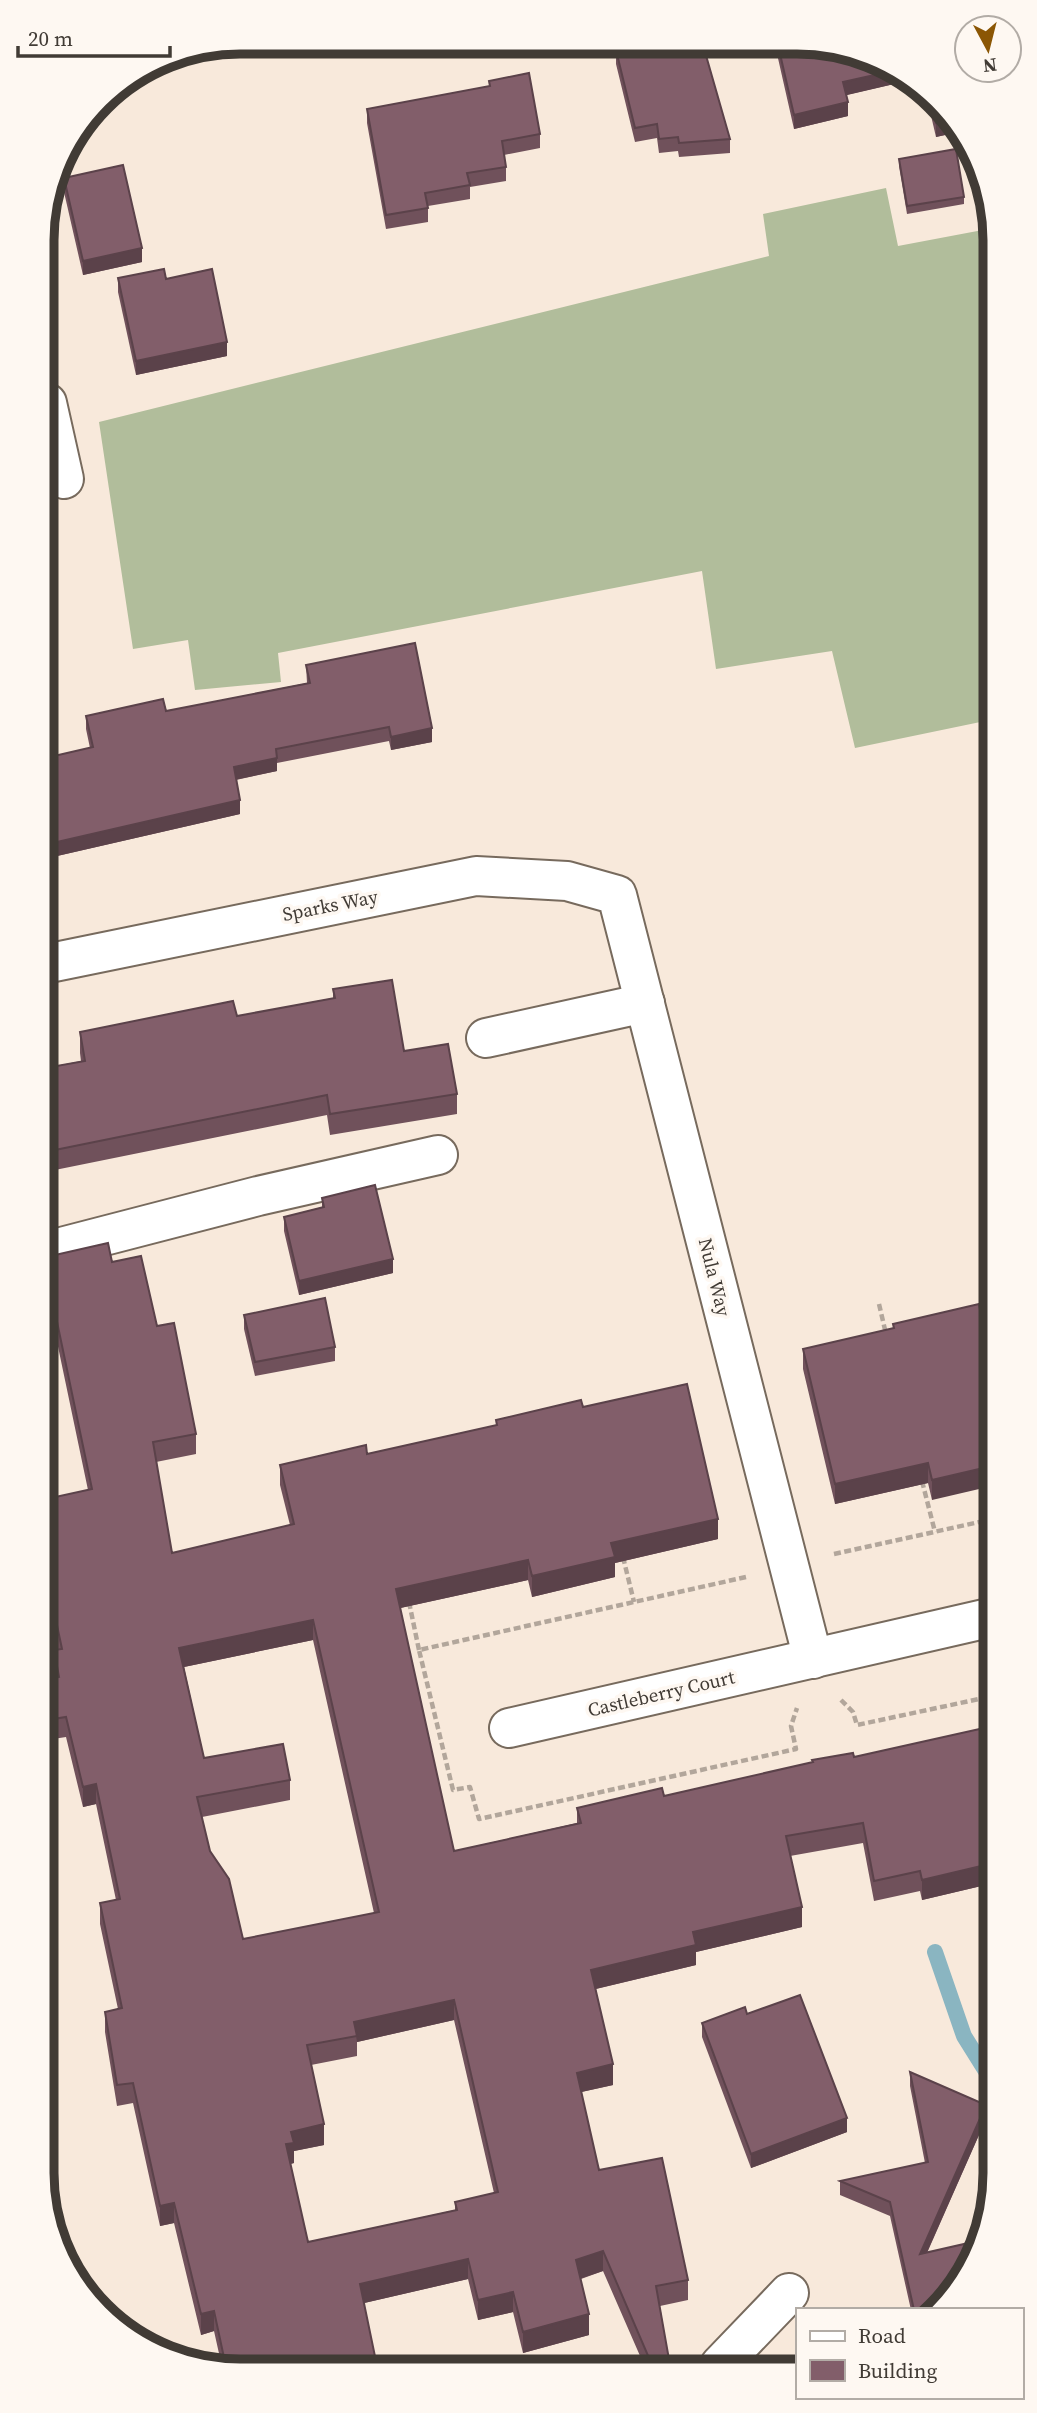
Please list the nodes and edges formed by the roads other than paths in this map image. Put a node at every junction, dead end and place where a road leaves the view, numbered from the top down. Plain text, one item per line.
1 (55, 436) edge
2 (65, 479) dead end
3 (617, 895) joint
4 (55, 962) edge
5 (645, 1003) junction
6 (486, 1038) dead end
7 (438, 1155) dead end
8 (54, 1249) edge
9 (982, 1619) edge
10 (813, 1659) junction
11 (509, 1728) dead end
12 (789, 2293) dead end
13 (726, 2359) edge

1 - 2 street
3 - 4 street, Sparks Way
3 - 5 street, Nula Way
5 - 6 street
5 - 10 street, Nula Way
7 - 8 street
9 - 10 street, Castleberry Court
10 - 11 street, Castleberry Court
12 - 13 street

